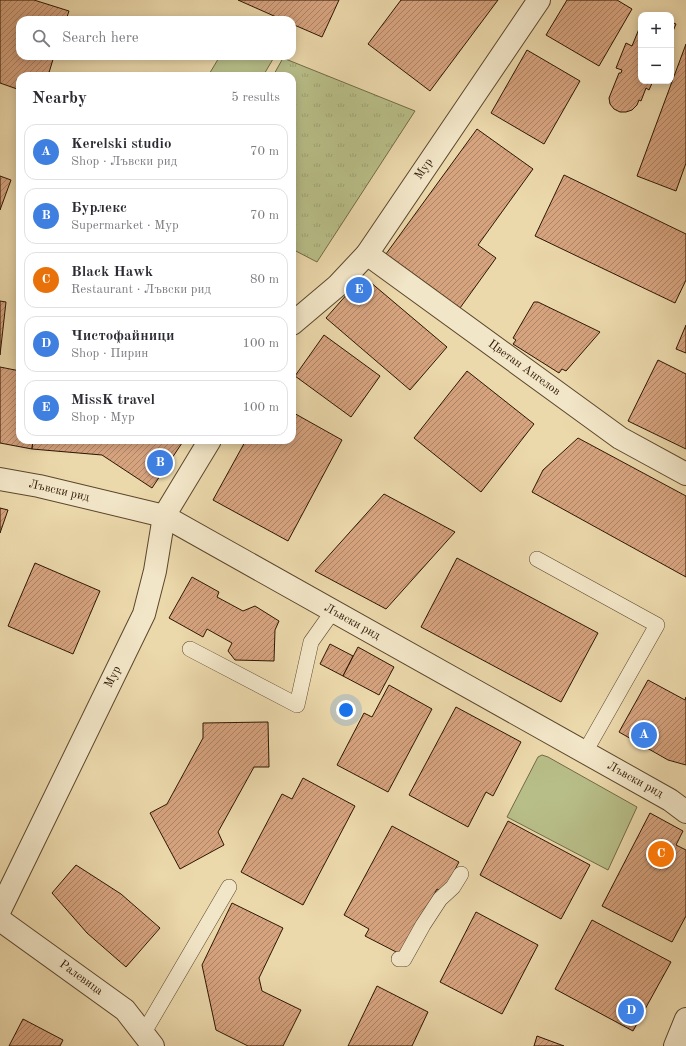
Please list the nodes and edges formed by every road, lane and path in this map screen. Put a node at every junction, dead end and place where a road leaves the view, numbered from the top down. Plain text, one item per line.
1 (539, 0) edge
2 (367, 254) junction
3 (296, 321) edge
4 (208, 444) edge
5 (686, 474) edge
6 (0, 479) edge
7 (164, 516) junction
8 (537, 559) dead end
9 (333, 611) junction
10 (190, 649) dead end
11 (585, 752) junction
12 (686, 812) edge
13 (461, 874) dead end
14 (229, 887) dead end
15 (0, 910) edge
16 (0, 920) edge
17 (399, 959) dead end
18 (686, 1019) edge
19 (148, 1040) edge
20 (675, 1046) edge

1 - 2 street, Мур
2 - 3 street, Мур
2 - 5 street, Цветан Ангелов
4 - 7 street, Мур
6 - 7 street, Лъвски рид
7 - 9 street, Лъвски рид
7 - 15 street, Мур
8 - 11 lane
9 - 10 lane
9 - 11 street, Лъвски рид
11 - 12 street, Лъвски рид
13 - 17 lane
14 - 19 lane
16 - 19 street, Ралевица
18 - 20 street

